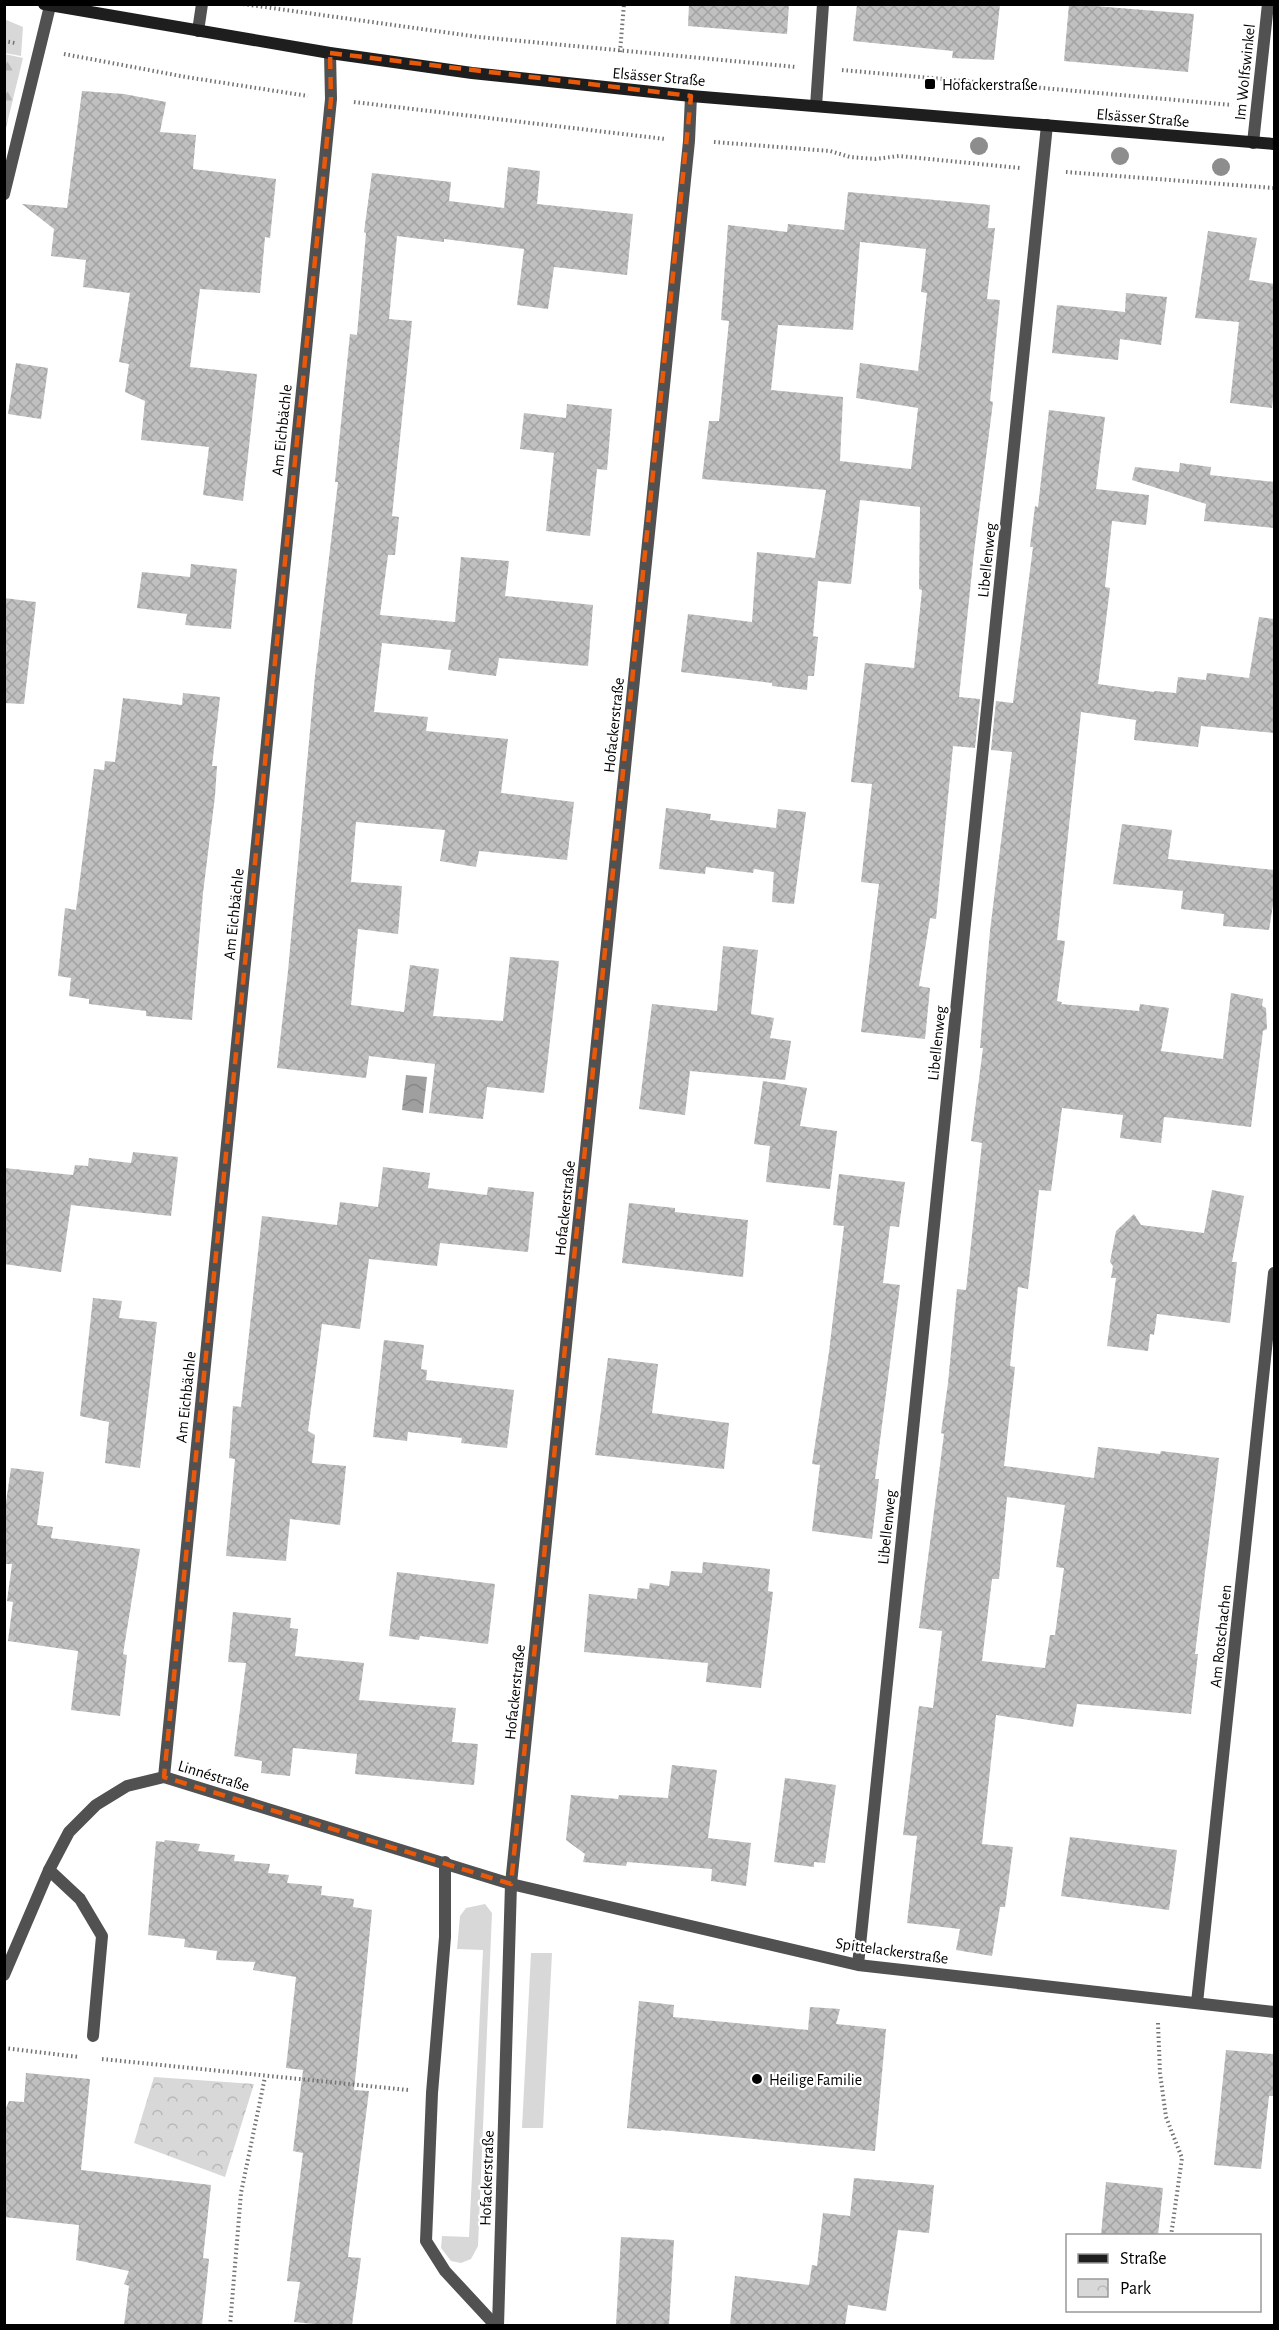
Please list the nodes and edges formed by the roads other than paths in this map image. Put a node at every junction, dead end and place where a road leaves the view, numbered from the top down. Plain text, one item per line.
1 (202, 4) edge
2 (823, 4) edge
3 (1268, 4) edge
4 (47, 5) edge
5 (198, 31) junction
6 (330, 53) junction
7 (691, 96) junction
8 (816, 106) junction
9 (1047, 125) junction
10 (1253, 143) junction
11 (1275, 144) edge
12 (4, 194) edge
13 (1275, 1273) edge
14 (164, 1777) junction
15 (445, 1862) junction
16 (49, 1870) junction
17 (511, 1884) junction
18 (858, 1965) junction
19 (4, 1975) edge
20 (1197, 2003) junction
21 (1275, 2012) edge
22 (93, 2036) dead end
23 (497, 2325) edge

1 - 5 street
2 - 8 street
3 - 10 street, Im Wolfswinkel
4 - 5 main road, Elsässer Straße
4 - 12 street
5 - 6 main road, Elsässer Straße
6 - 7 main road, Elsässer Straße
6 - 14 street, Am Eichbächle
7 - 8 main road, Elsässer Straße
7 - 17 street, Hofackerstraße
8 - 9 main road, Elsässer Straße
9 - 10 main road, Elsässer Straße
9 - 18 street, Libellenweg
10 - 11 main road, Elsässer Straße
13 - 20 street, Am Rotschachen
14 - 15 street, Linnéstraße
14 - 16 street, Linnéstraße
15 - 17 street, Linnéstraße
15 - 23 street
16 - 19 street, Linnéstraße
16 - 22 street
17 - 18 street, Spittelackerstraße
17 - 23 street, Hofackerstraße
18 - 20 street, Spittelackerstraße
20 - 21 street, Spittelackerstraße

